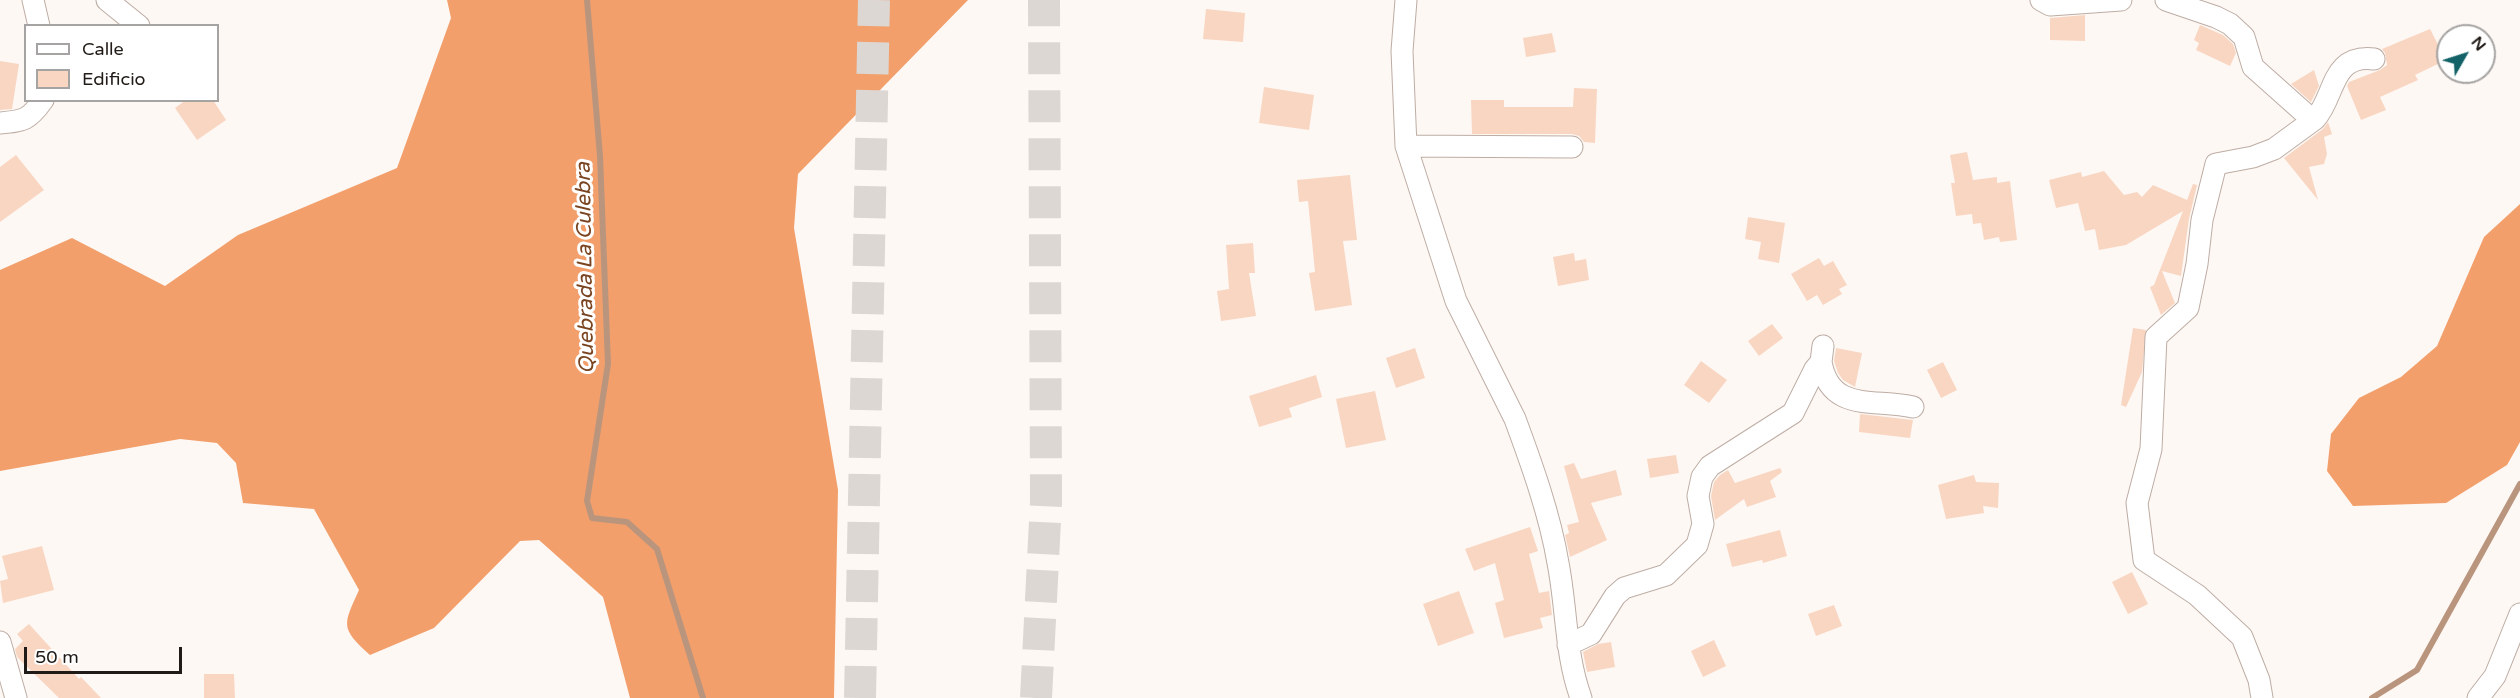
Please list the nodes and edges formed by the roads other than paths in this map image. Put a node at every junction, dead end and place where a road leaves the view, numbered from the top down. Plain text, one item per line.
1 (33, 0) edge
2 (106, 0) edge
3 (1406, 0) edge
4 (2042, 0) edge
5 (2121, 0) edge
6 (2166, 0) edge
7 (39, 24) edge
8 (136, 24) edge
9 (2374, 59) dead end
10 (42, 102) edge
11 (2315, 119) junction
12 (0, 123) edge
13 (1406, 146) junction
14 (1572, 147) dead end
15 (1913, 407) dead end
16 (2520, 614) edge
17 (0, 642) edge
18 (1568, 645) junction
19 (16, 698) edge
20 (1581, 698) edge
21 (2262, 698) edge
22 (2478, 698) edge

1 - 7 street
2 - 8 street
3 - 13 street
4 - 5 street
6 - 11 street
9 - 11 street
10 - 12 street
11 - 21 street
13 - 14 street
13 - 18 street
15 - 18 street
16 - 22 street
17 - 19 street
18 - 20 street

